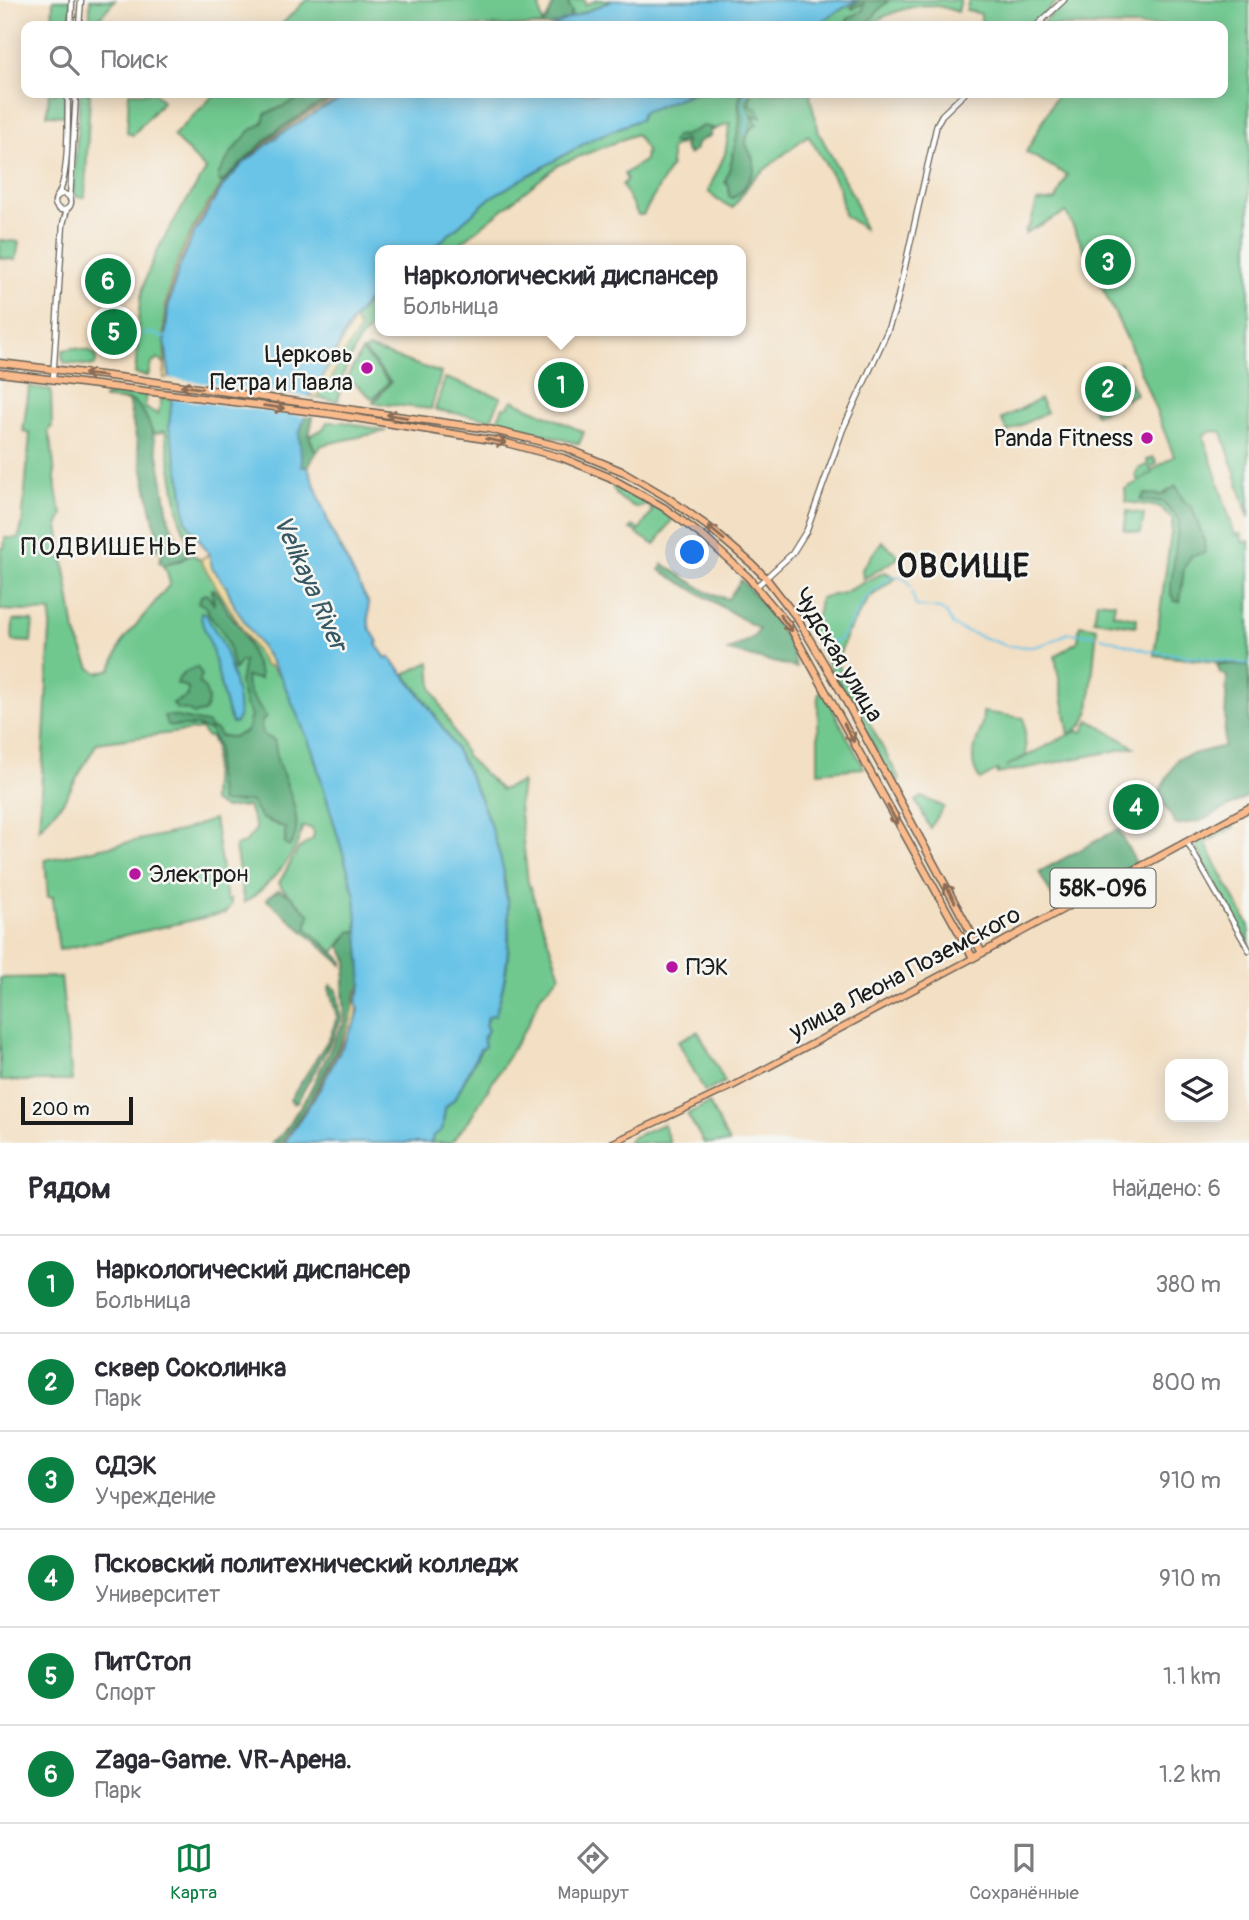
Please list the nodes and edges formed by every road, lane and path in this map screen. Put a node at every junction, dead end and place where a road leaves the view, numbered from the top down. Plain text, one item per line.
1 (72, 0) edge
2 (81, 0) edge
3 (1064, 0) edge
4 (71, 21) edge
5 (79, 21) edge
6 (1041, 21) edge
7 (68, 98) edge
8 (76, 98) edge
9 (960, 98) edge
10 (58, 195) junction
11 (71, 199) junction
12 (59, 209) junction
13 (67, 209) junction
14 (63, 224) junction
15 (0, 363) edge
16 (54, 370) junction
17 (0, 373) edge
18 (53, 380) junction
19 (331, 410) junction
20 (526, 437) junction
21 (550, 443) junction
22 (523, 447) junction
23 (547, 454) junction
24 (766, 578) junction
25 (757, 586) junction
26 (872, 749) junction
27 (860, 755) junction
28 (880, 763) junction
29 (869, 772) junction
30 (1249, 808) edge
31 (1187, 842) junction
32 (1249, 950) edge
33 (982, 953) junction
34 (973, 958) junction
35 (612, 1143) edge

1 - 4 street
2 - 5 street
3 - 6 street
7 - 10 street
8 - 11 street
9 - 24 street
10 - 11 street
10 - 12 street
11 - 13 street
12 - 13 street
12 - 14 street
13 - 14 street
14 - 16 street
15 - 16 highway
16 - 18 street
19 -> 16 highway
17 - 18 highway
18 -> 19 highway
20 -> 19 highway, Чудская улица
19 -> 22 highway, Чудская улица
20 - 21 highway, Чудская улица
20 - 22 highway
21 - 23 highway
24 -> 21 highway, Чудская улица
22 - 23 highway, Чудская улица
23 - 25 highway, Чудская улица
24 - 25 street
24 - 26 highway, Чудская улица
25 -> 27 highway, Чудская улица
26 - 27 highway
26 - 28 highway, Чудская улица
27 - 29 highway, Чудская улица
28 - 29 highway
33 -> 28 highway, Чудская улица
29 -> 34 highway, Чудская улица
30 - 31 highway, улица Леона Поземского / 58К-096
31 - 32 street
31 - 33 highway, улица Леона Поземского / 58К-096
33 - 34 highway, улица Леона Поземского / 58К-096
34 - 35 main road, улица Леона Поземского

